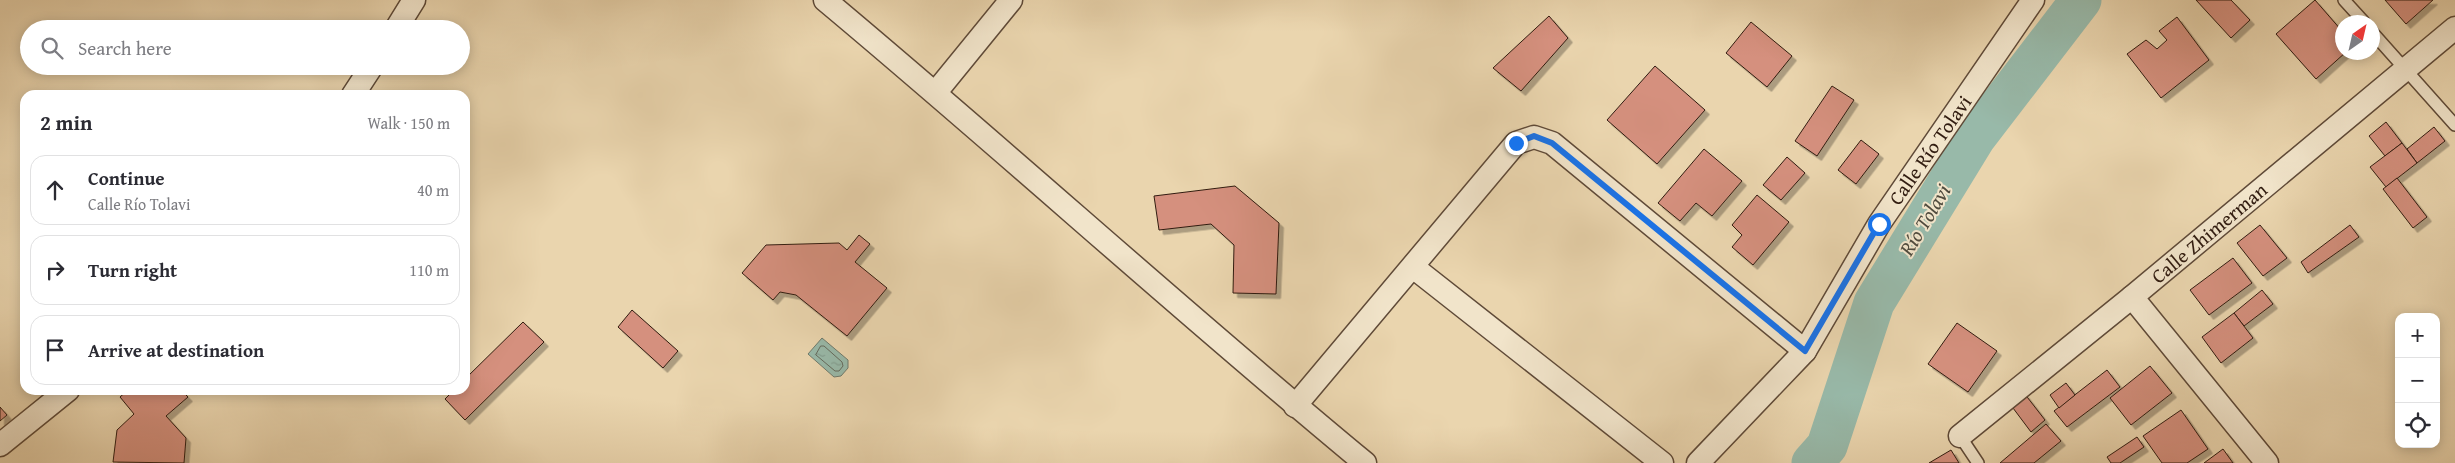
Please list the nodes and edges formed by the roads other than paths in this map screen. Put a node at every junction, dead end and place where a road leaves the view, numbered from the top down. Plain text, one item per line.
1 (414, 0) edge
2 (825, 0) edge
3 (1011, 0) edge
4 (2033, 0) edge
5 (2344, 0) edge
6 (2358, 15) edge
7 (402, 20) edge
8 (2455, 28) edge
9 (2380, 41) edge
10 (2406, 69) junction
11 (366, 75) edge
12 (356, 90) edge
13 (936, 92) junction
14 (2455, 125) edge
15 (1414, 267) junction
16 (2132, 297) junction
17 (1805, 351) junction
18 (62, 395) edge
19 (1295, 406) junction
20 (1960, 436) joint
21 (0, 445) edge
22 (0, 453) edge
23 (8, 463) edge
24 (1364, 463) edge
25 (1662, 463) edge
26 (1698, 463) edge
27 (1978, 463) edge
28 (2267, 463) edge

1 - 7 street
2 - 13 street
3 - 13 street
4 - 17 street, Calle Río Tolavi
5 - 6 lane
8 - 10 street, Calle Zhimerman
9 - 10 lane
10 - 14 lane
10 - 16 street, Calle Zhimerman
11 - 12 street
13 - 19 street
15 - 17 street
15 - 19 street
15 - 25 street
16 - 20 street, Calle Zhimerman
16 - 28 street
17 - 26 street, Calle Río Tolavi
18 - 21 street
19 - 24 street
20 - 27 lane
22 - 23 street

